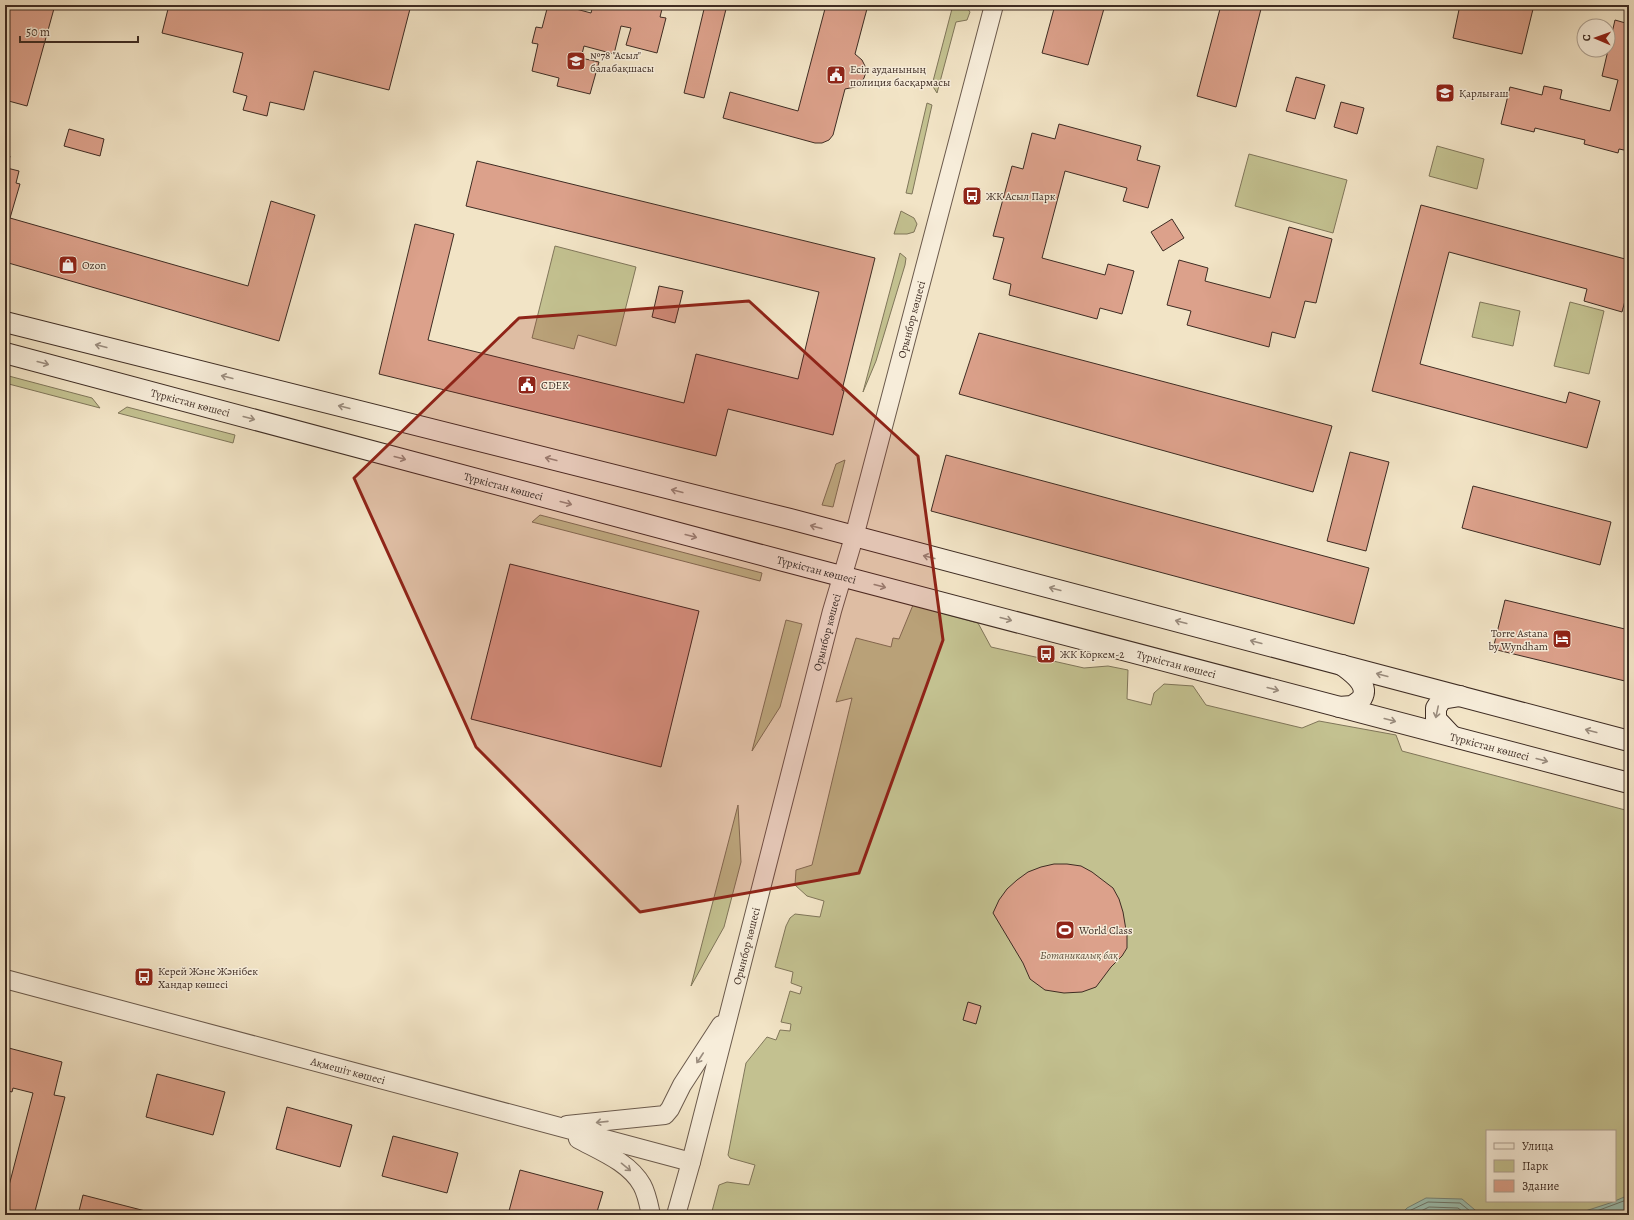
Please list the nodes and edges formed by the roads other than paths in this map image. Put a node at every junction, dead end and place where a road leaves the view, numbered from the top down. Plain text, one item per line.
1 (994, 5) edge
2 (5, 322) edge
3 (5, 353) edge
4 (854, 537) junction
5 (843, 576) junction
6 (1342, 665) junction
7 (1460, 696) junction
8 (1339, 707) junction
9 (1452, 736) junction
10 (1629, 741) edge
11 (1629, 783) edge
12 (5, 979) edge
13 (729, 1013) junction
14 (556, 1126) junction
15 (691, 1162) junction
16 (651, 1215) edge
17 (676, 1215) edge

1 - 4 street, Орынбор көшесі
4 -> 2 main road
3 -> 5 main road, Түркістан көшесі
4 - 5 street, Орынбор көшесі
6 -> 4 main road
5 -> 8 main road, Түркістан көшесі
5 - 13 street, Орынбор көшесі
7 -> 6 main road
6 - 8 main road
7 -> 9 main road
10 -> 7 main road
8 -> 9 main road, Түркістан көшесі
9 -> 11 main road, Түркістан көшесі
12 - 14 street, Ақмешіт көшесі
13 -> 14 street
13 - 15 street, Орынбор көшесі
14 - 15 street, Ақмешіт көшесі
14 -> 16 street
15 - 17 street, Орынбор көшесі

